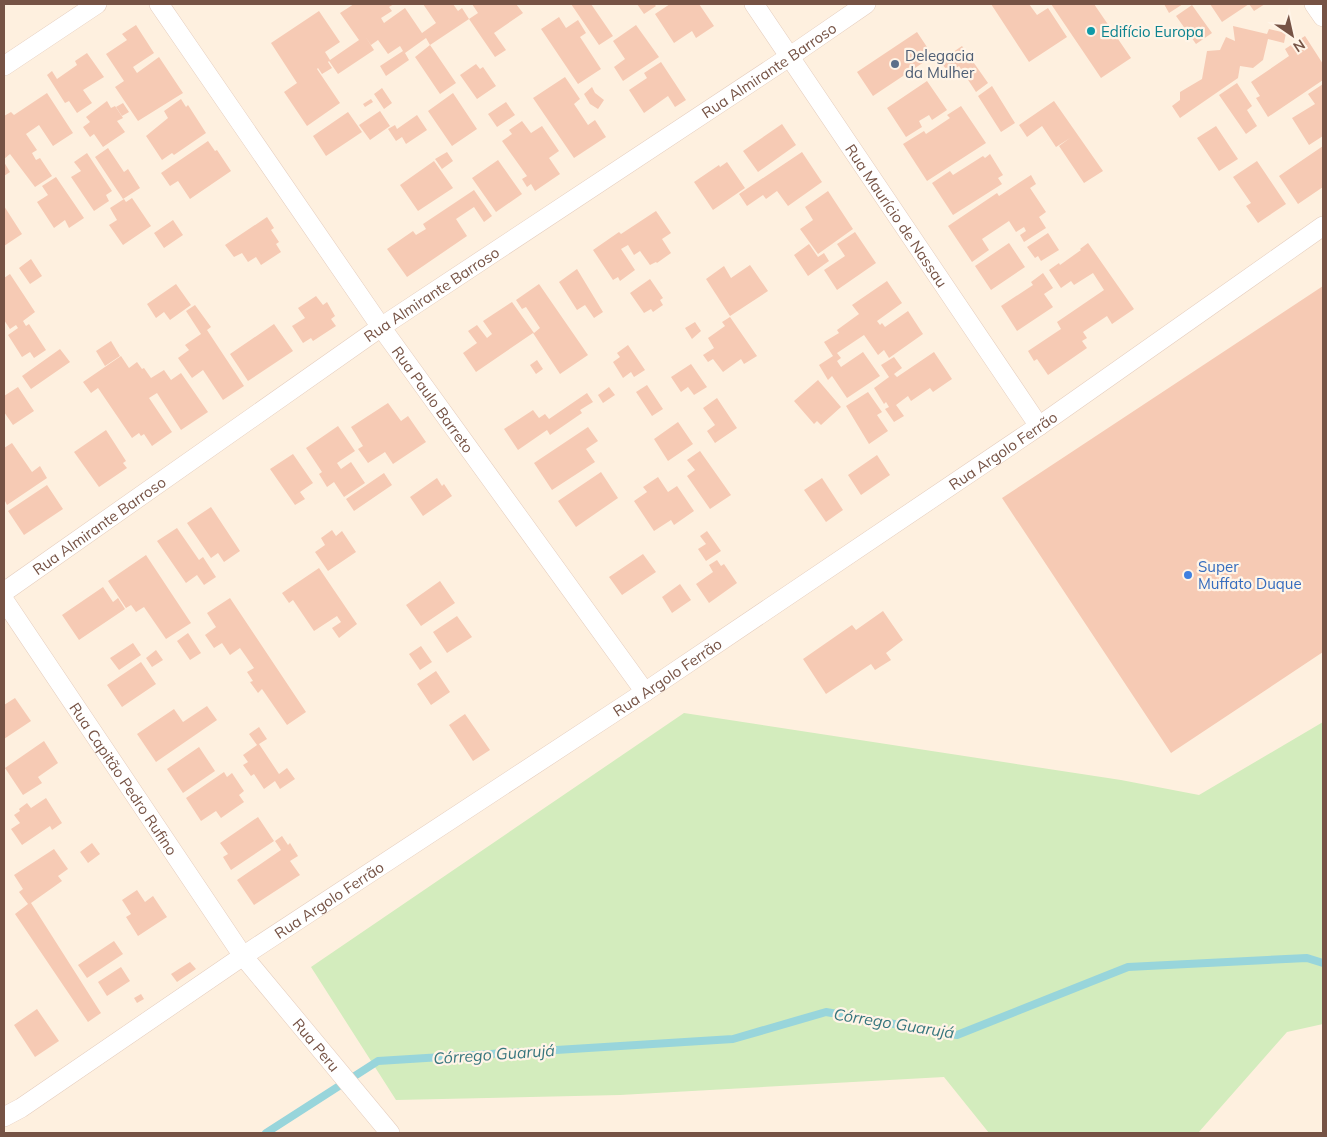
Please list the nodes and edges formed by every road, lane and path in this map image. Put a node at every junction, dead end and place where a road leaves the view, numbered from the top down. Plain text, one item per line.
1 (97, 4) edge
2 (159, 4) edge
3 (754, 4) edge
4 (866, 4) edge
5 (1314, 4) edge
6 (1323, 17) edge
7 (789, 56) junction
8 (4, 66) edge
9 (1323, 226) edge
10 (381, 327) junction
11 (1039, 426) junction
12 (4, 592) edge
13 (4, 600) edge
14 (645, 692) junction
15 (243, 956) junction
16 (4, 1117) edge
17 (390, 1133) edge

1 - 8 street
2 - 10 street, Rua Paulo Barreto
3 - 7 street, Rua Maurício de Nassau
4 - 7 street, Rua Almirante Barroso
5 - 6 street
7 - 10 street, Rua Almirante Barroso
7 - 11 street, Rua Maurício de Nassau
9 - 11 street, Rua Argolo Ferrão
10 - 12 street, Rua Almirante Barroso
10 - 14 street, Rua Paulo Barreto
11 - 14 street, Rua Argolo Ferrão
13 - 15 street, Rua Capitão Pedro Rufino
14 - 15 street, Rua Argolo Ferrão
15 - 16 street, Rua Argolo Ferrão
15 - 17 street, Rua Peru

